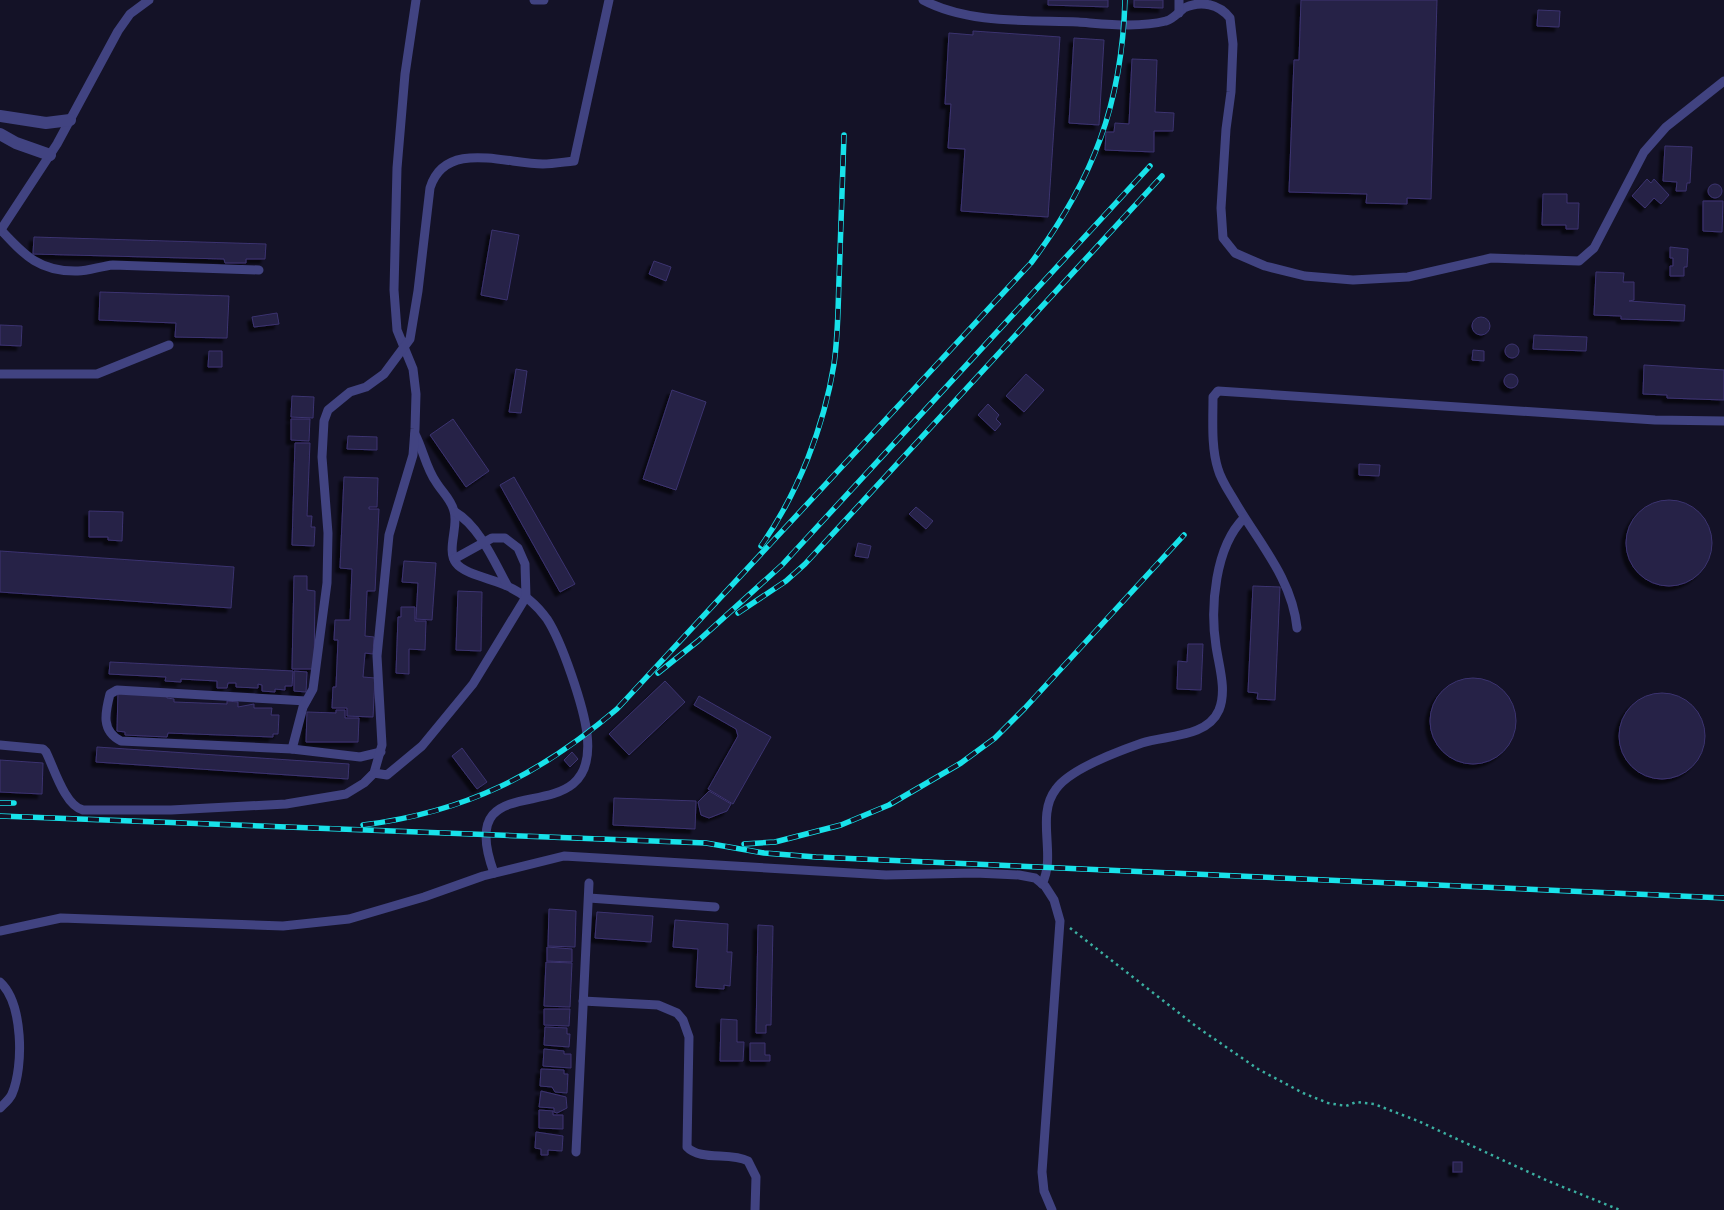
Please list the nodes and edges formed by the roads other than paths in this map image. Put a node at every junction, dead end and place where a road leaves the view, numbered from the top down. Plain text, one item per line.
1 (149, 0) edge
2 (416, 0) edge
3 (534, 0) edge
4 (544, 0) edge
5 (609, 0) edge
6 (923, 0) edge
7 (1180, 0) edge
8 (1179, 13) junction
9 (1724, 81) edge
10 (0, 116) edge
11 (70, 120) junction
12 (0, 134) edge
13 (50, 155) junction
14 (0, 231) edge
15 (259, 270) dead end
16 (169, 345) dead end
17 (405, 345) junction
18 (0, 374) edge
19 (1724, 422) edge
20 (415, 434) junction
21 (455, 512) junction
22 (1244, 518) junction
23 (482, 542) junction
24 (454, 559) junction
25 (507, 585) junction
26 (526, 597) junction
27 (1297, 628) dead end
28 (306, 701) junction
29 (0, 745) edge
30 (292, 749) junction
31 (380, 752) junction
32 (374, 773) junction
33 (494, 873) junction
34 (589, 883) dead end
35 (1042, 884) junction
36 (589, 898) junction
37 (715, 907) dead end
38 (0, 931) edge
39 (0, 982) edge
40 (583, 1001) junction
41 (0, 1108) edge
42 (576, 1152) dead end
43 (754, 1210) edge
44 (1052, 1210) edge

1 - 11 lane
2 - 17 lane
3 - 4 lane
5 - 17 lane
6 - 8 lane
7 - 8 lane
8 - 9 lane
10 - 11 street
11 - 13 lane
12 - 13 street
13 - 14 lane
14 - 15 lane
16 - 18 lane
17 - 20 lane
17 - 28 lane
19 - 22 lane
20 - 21 lane
20 - 31 lane
21 - 23 lane
21 - 24 lane
22 - 27 lane
22 - 35 lane
23 - 24 lane
23 - 25 lane
23 - 26 lane
24 - 25 lane
25 - 26 lane
26 - 32 lane
26 - 33 lane
28 - 30 lane
28 - 30 lane
29 - 32 lane
30 - 31 lane
31 - 32 lane
33 - 35 lane
33 - 38 lane
34 - 36 lane
35 - 44 lane
36 - 37 lane
36 - 40 lane
39 - 41 lane
40 - 42 lane
40 - 43 lane

